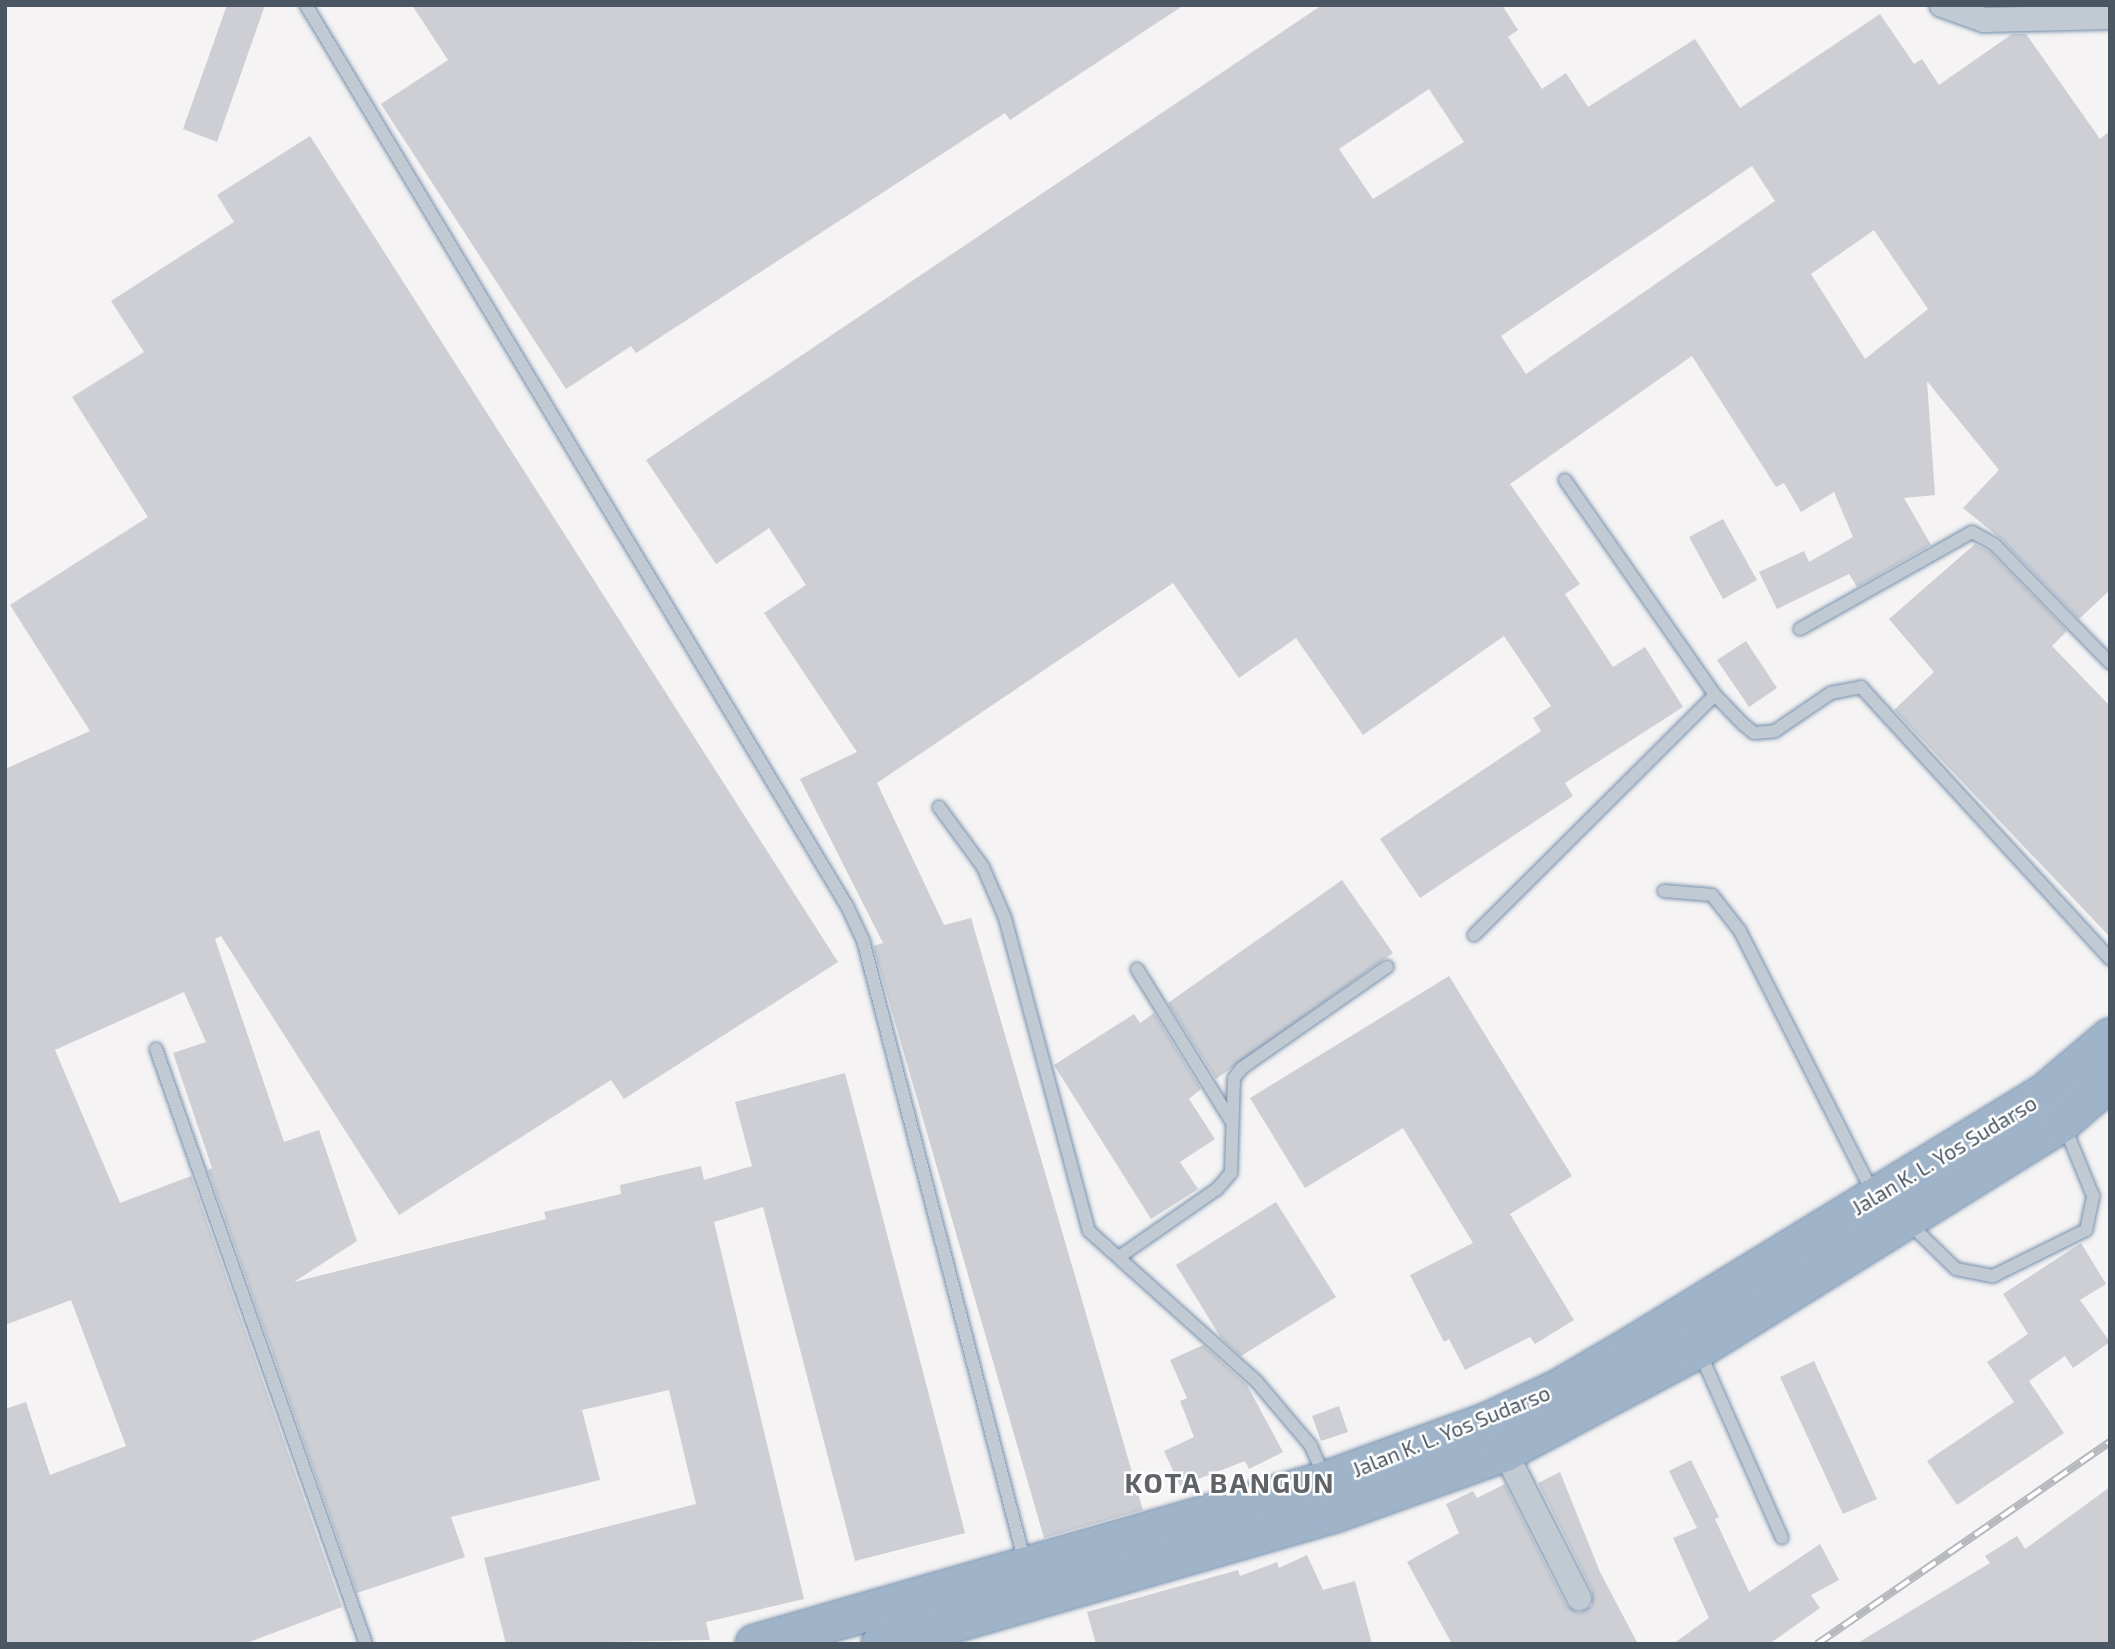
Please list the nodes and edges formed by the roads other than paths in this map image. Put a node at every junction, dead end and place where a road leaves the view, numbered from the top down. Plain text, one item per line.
1 (306, 5) edge
2 (1942, 5) edge
3 (2110, 17) edge
4 (1565, 480) dead end
5 (1800, 629) dead end
6 (2110, 663) edge
7 (1716, 695) junction
8 (939, 807) dead end
9 (1664, 891) dead end
10 (1474, 935) dead end
11 (2110, 959) edge
12 (1387, 967) dead end
13 (1137, 969) dead end
14 (2110, 1038) edge
15 (156, 1049) dead end
16 (2110, 1081) edge
17 (2053, 1108) junction
18 (1232, 1122) junction
19 (1875, 1196) junction
20 (1907, 1221) junction
21 (1119, 1257) junction
22 (1698, 1349) junction
23 (1505, 1452) junction
24 (1325, 1480) junction
25 (1782, 1538) dead end
26 (1031, 1582) junction
27 (1579, 1598) dead end
28 (366, 1644) edge
29 (755, 1644) edge
30 (881, 1644) edge

1 - 26 lane
2 - 3 street
4 - 7 lane
5 - 6 lane
7 - 10 lane
7 - 11 lane
8 - 21 lane
9 - 19 lane
12 - 18 lane
13 - 18 lane
14 - 17 highway, Jalan K. L. Yos Sudarso
15 - 28 lane
16 - 17 highway, Jalan K. L. Yos Sudarso
17 - 19 highway, Jalan K. L. Yos Sudarso
17 - 20 highway, Jalan K. L. Yos Sudarso
17 - 20 lane
18 - 21 lane
19 - 24 highway, Jalan K. L. Yos Sudarso
20 - 22 highway, Jalan K. L. Yos Sudarso
21 - 24 lane
22 - 23 highway, Jalan K. L. Yos Sudarso
22 - 25 lane
23 - 26 highway, Jalan K. L. Yos Sudarso
23 - 27 street
24 - 26 highway, Jalan K. L. Yos Sudarso
26 - 29 highway, Jalan K. L. Yos Sudarso
26 - 30 highway, Jalan K. L. Yos Sudarso

